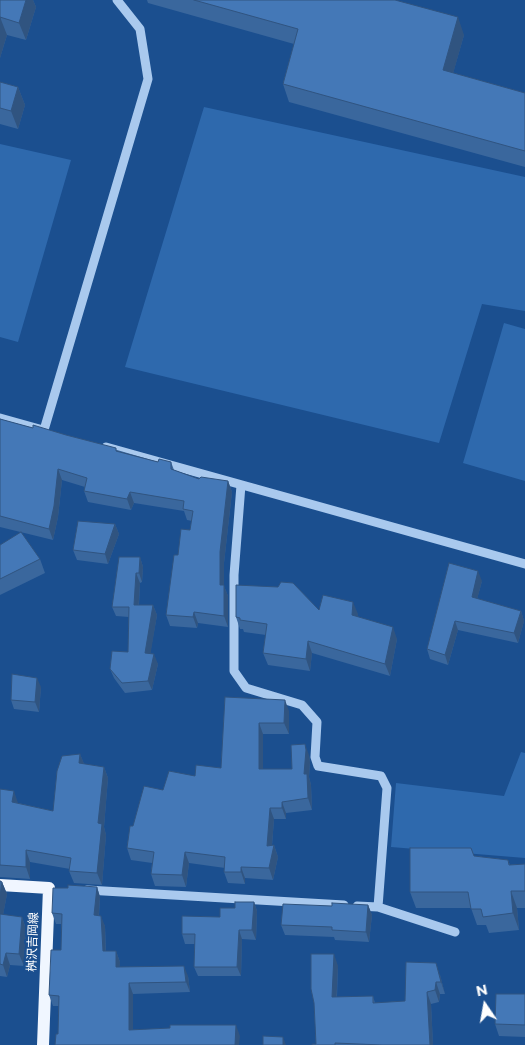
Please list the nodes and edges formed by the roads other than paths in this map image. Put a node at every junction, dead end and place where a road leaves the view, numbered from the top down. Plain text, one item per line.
1 (117, 0) edge
2 (0, 418) edge
3 (100, 446) edge
4 (241, 485) junction
5 (525, 564) edge
6 (0, 885) edge
7 (78, 890) edge
8 (378, 907) junction
9 (455, 932) dead end
10 (44, 1045) edge

1 - 2 street
3 - 4 street
4 - 5 street
4 - 8 street
6 - 10 main road, 桝沢吉岡線
7 - 8 street
8 - 9 street

